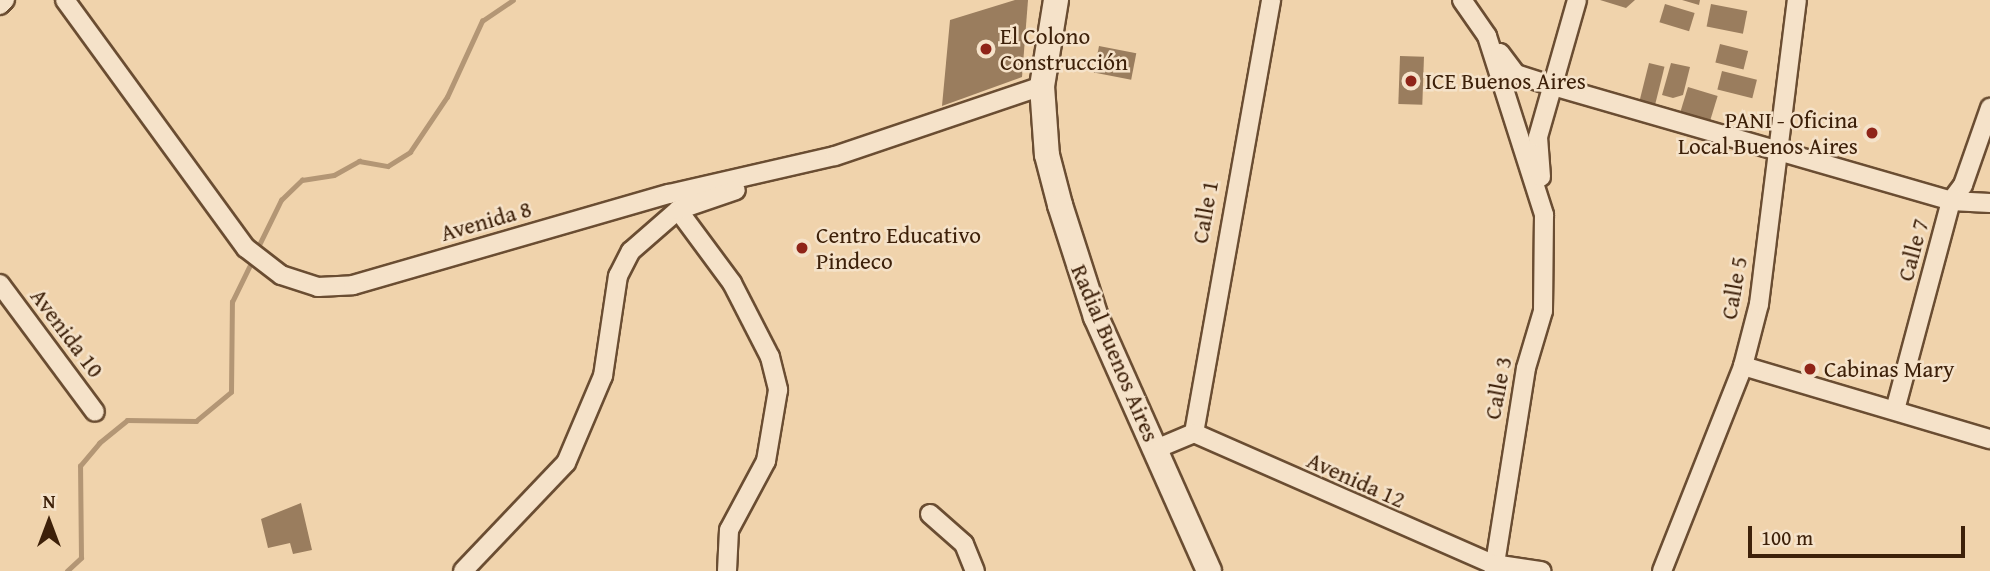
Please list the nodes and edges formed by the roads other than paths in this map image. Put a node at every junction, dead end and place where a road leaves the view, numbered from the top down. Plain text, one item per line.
1 (5, 0) edge
2 (65, 0) edge
3 (1056, 0) edge
4 (1271, 0) edge
5 (1462, 0) edge
6 (1577, 0) edge
7 (1797, 0) edge
8 (0, 5) edge
9 (1487, 36) junction
10 (1550, 85) junction
11 (1042, 86) junction
12 (1990, 108) edge
13 (1776, 151) junction
14 (835, 156) junction
15 (1951, 201) junction
16 (1990, 203) edge
17 (678, 210) junction
18 (1544, 215) junction
19 (0, 284) edge
20 (1743, 366) junction
21 (1895, 410) junction
22 (95, 412) dead end
23 (1194, 433) junction
24 (1990, 439) edge
25 (1156, 449) junction
26 (930, 514) dead end
27 (1493, 567) edge
28 (463, 571) edge
29 (727, 571) edge
30 (975, 571) edge
31 (1209, 571) edge
32 (1541, 571) edge
33 (1662, 571) edge

1 - 8 street
2 - 14 street, Avenida 8
3 - 11 main road, Radial Buenos Aires
4 - 23 street, Calle 1
5 - 9 street, Calle 3
6 - 10 street, Calle 3
7 - 13 street, Calle 5
9 - 10 street
9 - 18 street, Calle 3
10 - 13 street
10 - 18 street, Calle 3
11 - 14 street, Avenida 8
11 - 25 main road, Radial Buenos Aires
12 - 15 street, Calle 7
13 - 15 street
13 - 20 street, Calle 5
14 - 17 street
15 - 16 street
15 - 21 street, Calle 7
17 - 28 street
17 - 29 street
18 - 27 street, Calle 3
19 - 22 street, Avenida 10
20 - 21 street
20 - 33 street, Calle 5
21 - 24 street
23 - 25 street
23 - 27 street, Avenida 12
25 - 31 main road, Radial Buenos Aires
26 - 30 street
27 - 32 street, Avenida 12

